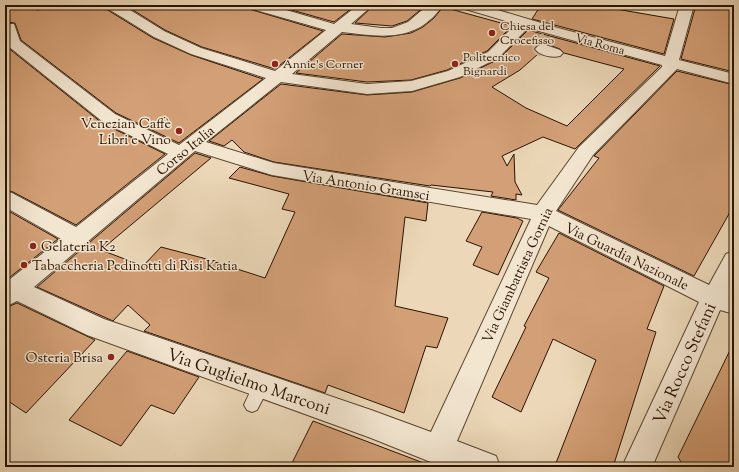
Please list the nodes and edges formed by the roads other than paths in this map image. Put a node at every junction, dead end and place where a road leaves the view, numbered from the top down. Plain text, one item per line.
1 (112, 5) edge
2 (257, 5) edge
3 (366, 5) edge
4 (436, 5) edge
5 (466, 5) edge
6 (522, 5) edge
7 (687, 5) edge
8 (510, 18) junction
9 (525, 23) junction
10 (6, 27) edge
11 (338, 28) junction
12 (671, 64) junction
13 (278, 77) junction
14 (734, 79) edge
15 (186, 148) junction
16 (5, 198) edge
17 (544, 214) junction
18 (78, 238) junction
19 (734, 260) edge
20 (10, 293) edge
21 (724, 301) edge
22 (438, 450) junction
23 (485, 467) edge
24 (637, 467) edge

1 - 13 street
2 - 11 street
3 - 11 street, Corso Italia
4 - 11 street
5 - 8 street, Via Roma
6 - 8 street
7 - 12 street
8 - 9 street, Via Roma
9 - 12 street, Via Roma
9 - 13 street
10 - 15 street, Via Antonio Gramsci
11 - 13 street, Corso Italia
12 - 14 street, Via Roma
12 - 17 street, Via Giambattista Gornia
13 - 15 street, Corso Italia
15 - 17 street, Via Antonio Gramsci
15 - 18 street, Corso Italia
16 - 18 street
17 - 21 street, Via Guardia Nazionale
17 - 22 street, Via Giambattista Gornia
18 - 20 street, Corso Italia
19 - 21 street, Via Rocco Stefani
20 - 22 street, Via Guglielmo Marconi
21 - 24 street, Via Rocco Stefani
22 - 23 street, Via Guglielmo Marconi

